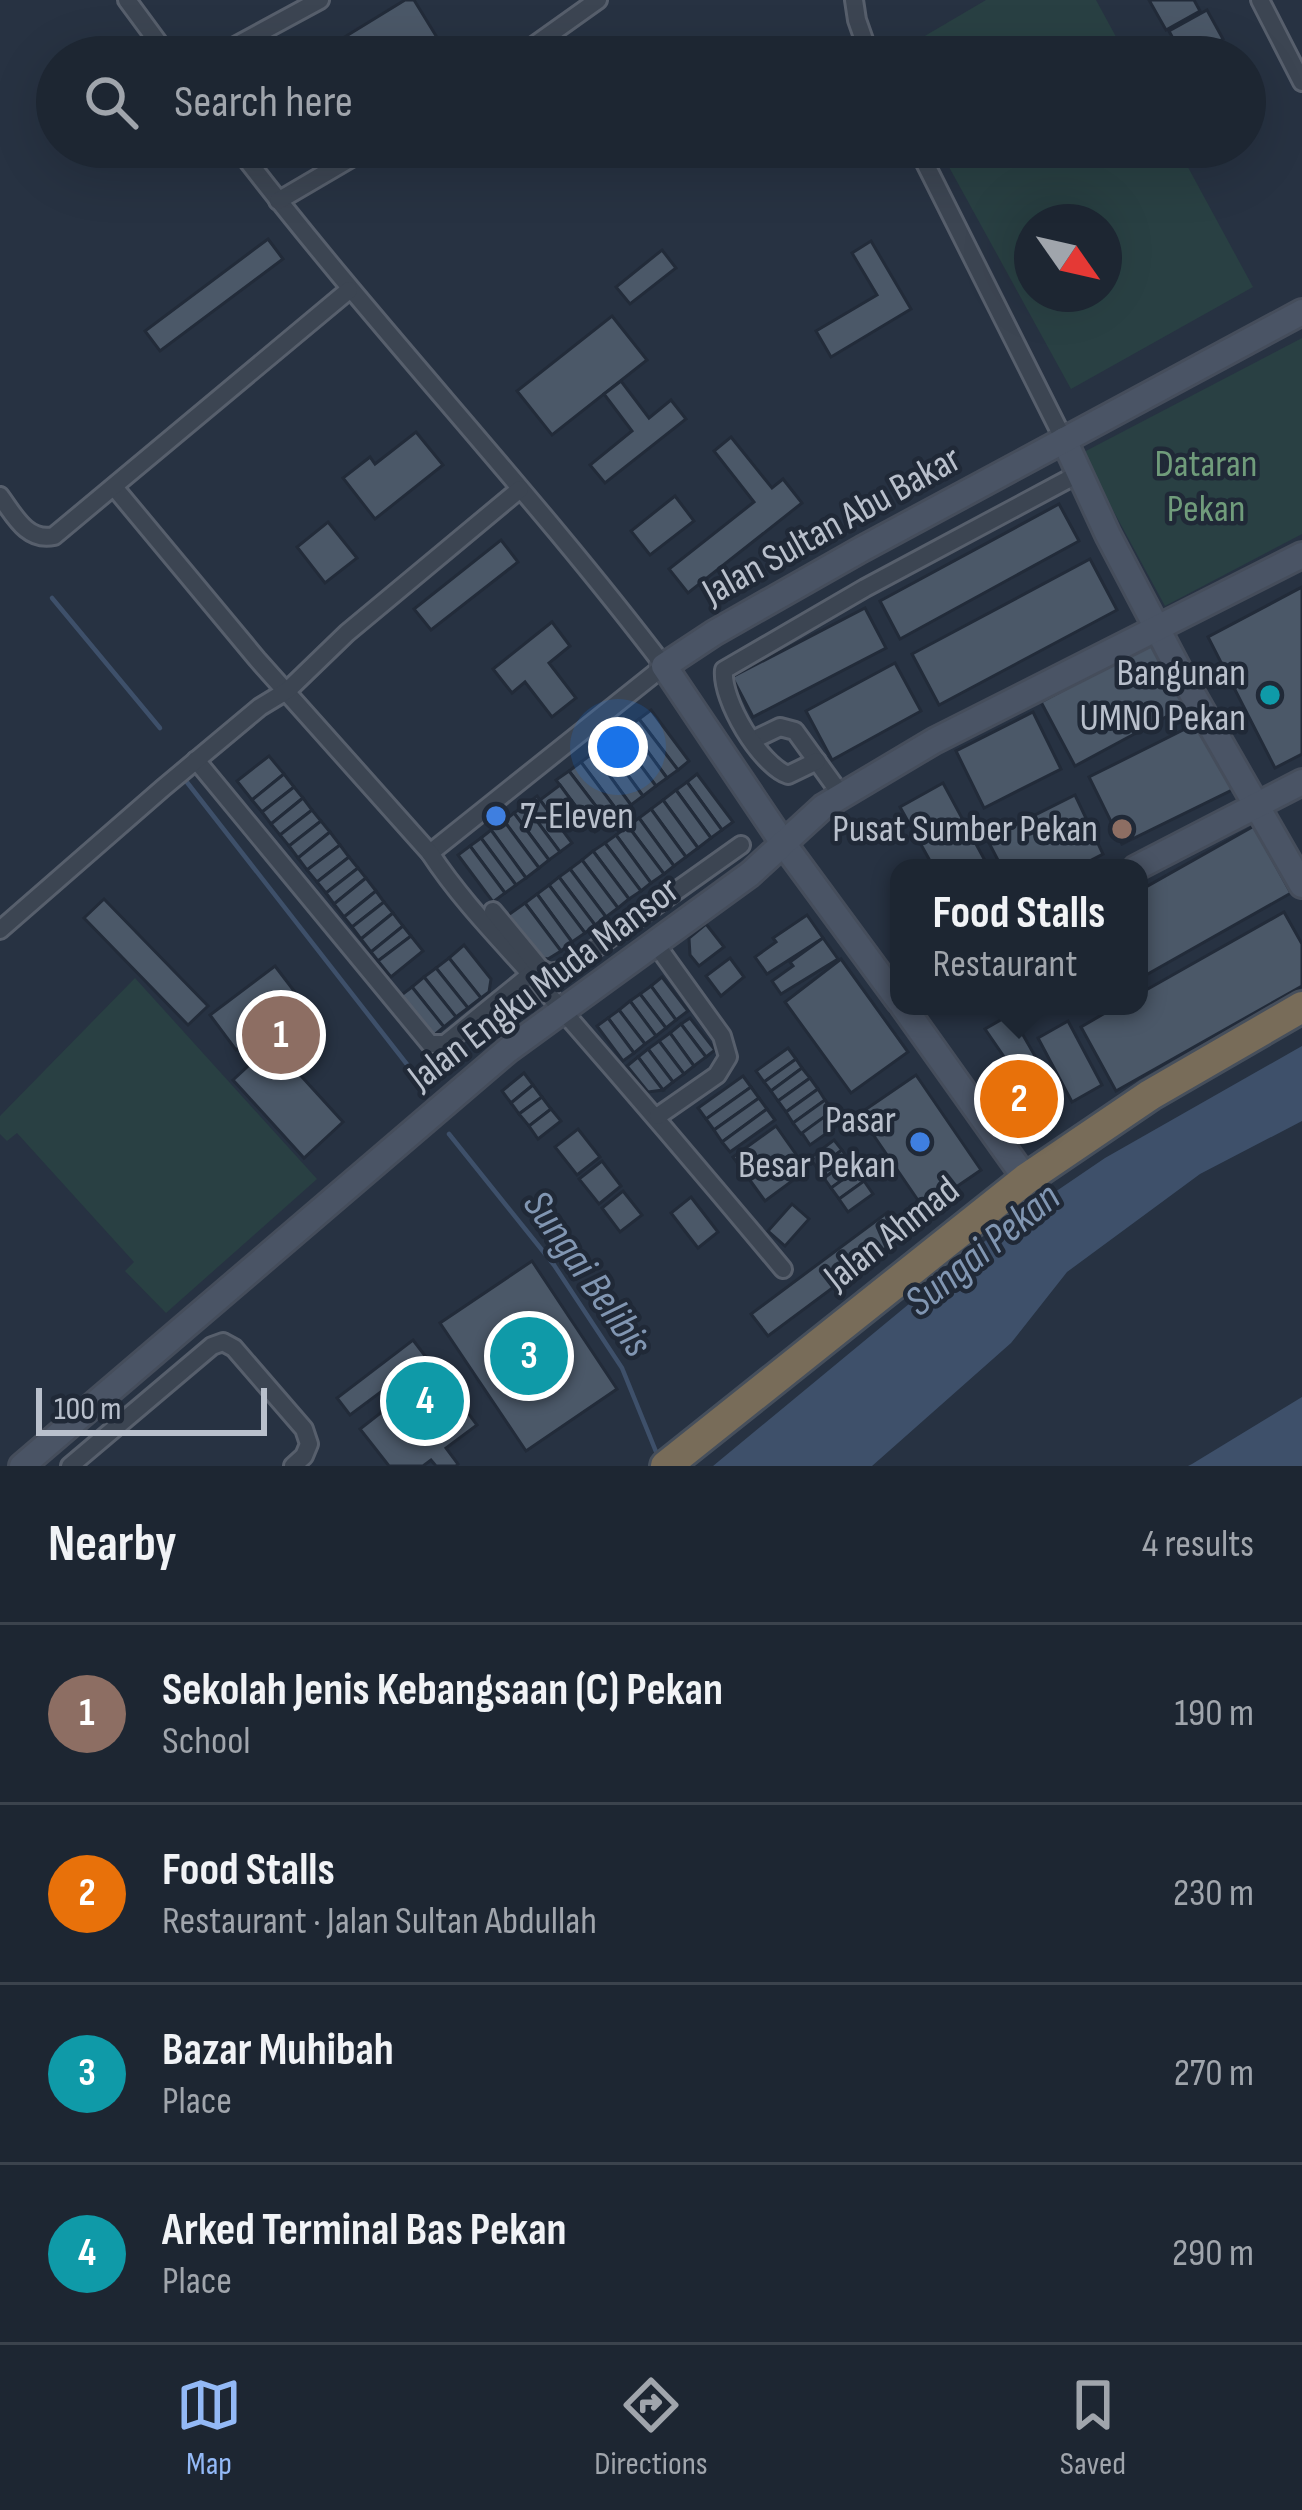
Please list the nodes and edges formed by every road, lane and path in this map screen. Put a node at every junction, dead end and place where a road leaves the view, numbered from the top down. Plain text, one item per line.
1 (128, 0) edge
2 (320, 0) edge
3 (598, 0) edge
4 (854, 0) edge
5 (1260, 0) edge
6 (154, 36) edge
7 (254, 36) edge
8 (547, 36) edge
9 (862, 36) edge
10 (1302, 82) edge
11 (253, 168) edge
12 (334, 168) edge
13 (928, 168) edge
14 (278, 200) junction
15 (349, 290) junction
16 (1302, 312) edge
17 (1064, 440) junction
18 (1078, 474) junction
19 (114, 487) junction
20 (520, 490) junction
21 (0, 496) edge
22 (1302, 555) edge
23 (850, 556) junction
24 (866, 588) junction
25 (1157, 627) junction
26 (664, 666) junction
27 (288, 690) junction
28 (753, 740) junction
29 (196, 760) junction
30 (817, 760) junction
31 (1302, 782) edge
32 (842, 796) junction
33 (1256, 806) junction
34 (783, 843) junction
35 (741, 844) dead end
36 (430, 854) junction
37 (1148, 862) edge
38 (704, 873) junction
39 (1302, 885) edge
40 (721, 896) junction
41 (493, 911) dead end
42 (0, 930) edge
43 (655, 943) junction
44 (592, 951) junction
45 (609, 973) junction
46 (531, 974) junction
47 (890, 987) edge
48 (1302, 1007) edge
49 (561, 1008) junction
50 (910, 1015) edge
51 (658, 1116) junction
52 (1026, 1179) junction
53 (783, 1269) dead end
54 (111, 1388) junction
55 (132, 1413) junction
56 (22, 1466) edge
57 (70, 1466) edge
58 (293, 1466) edge
59 (667, 1466) edge

1 - 6 street
2 - 7 street
3 - 8 street
4 - 9 street
5 - 10 street
11 - 14 street
12 - 14 street
13 - 17 street
14 - 15 street
15 - 19 street
15 - 20 street
16 - 17 street, Jalan Sultan Abu Bakar
17 - 18 street
17 - 23 street, Jalan Sultan Abu Bakar
18 - 24 street
18 - 25 street
19 - 21 street
19 - 27 street
20 - 26 street
20 - 27 street
22 - 25 street, Jalan Engku Muda Mansor
23 - 24 street
23 - 26 street, Jalan Sultan Abu Bakar
24 - 28 street
25 - 32 street, Jalan Engku Muda Mansor
25 - 33 street
26 - 34 street
26 - 36 street, Jalan Sultan Abu Bakar
27 - 29 street
27 - 36 street
28 - 30 street
28 - 30 street
29 - 42 street
29 - 46 street
30 - 32 street
31 - 33 street
32 - 34 street, Jalan Engku Muda Mansor
33 - 37 street
33 - 39 street
34 - 40 street, Jalan Engku Muda Mansor
34 - 47 street
35 - 38 street
36 - 46 street
38 - 40 street
38 - 44 street
40 - 43 street, Jalan Engku Muda Mansor
41 - 44 street
43 - 45 street, Jalan Engku Muda Mansor
43 - 51 street
44 - 45 street
45 - 49 street, Jalan Engku Muda Mansor
46 - 49 street
48 - 52 highway, Jalan Ahmad
49 - 51 street
49 - 54 street, Jalan Engku Muda Mansor
50 - 52 street
51 - 53 street
52 - 59 highway, Jalan Ahmad
54 - 55 street
54 - 56 street, Jalan Engku Muda Mansor
55 - 57 street
55 - 58 street

